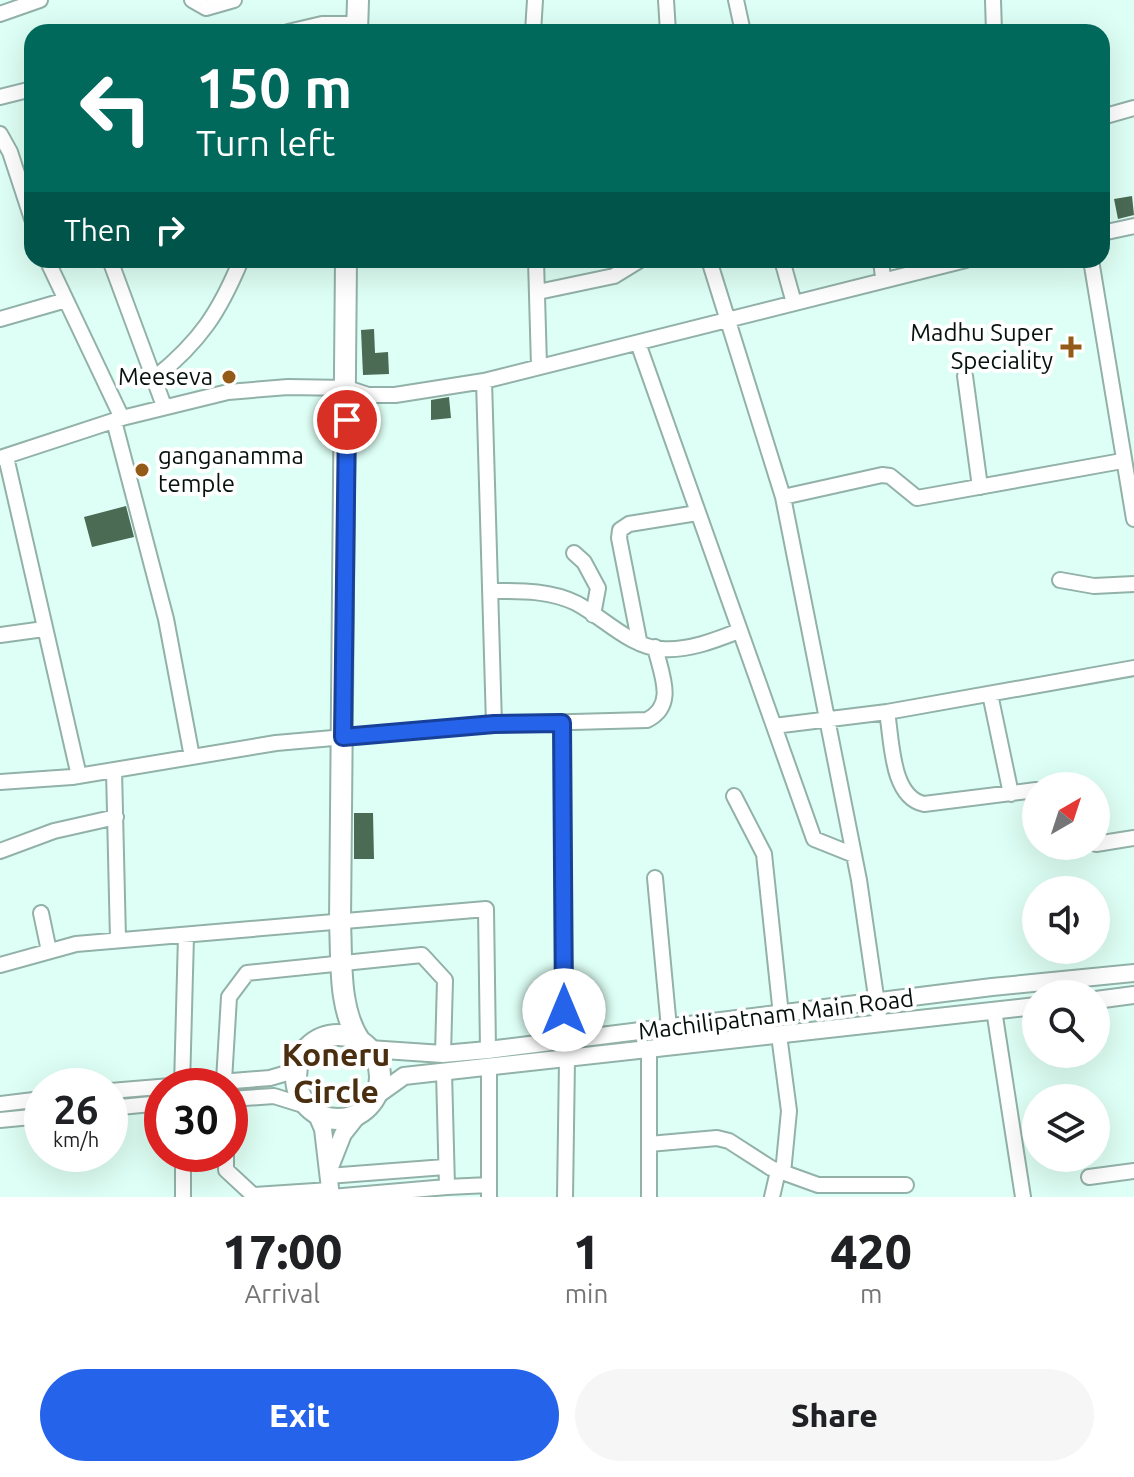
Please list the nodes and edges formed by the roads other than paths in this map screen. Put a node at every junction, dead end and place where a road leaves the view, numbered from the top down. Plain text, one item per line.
1 (40, 0) edge
2 (192, 0) edge
3 (234, 0) edge
4 (358, 0) edge
5 (535, 0) edge
6 (666, 0) edge
7 (736, 0) edge
8 (993, 0) edge
9 (0, 14) edge
10 (357, 24) edge
11 (534, 24) edge
12 (668, 24) edge
13 (741, 24) edge
14 (994, 24) edge
15 (24, 91) edge
16 (0, 97) edge
17 (1134, 108) edge
18 (1110, 115) edge
19 (0, 134) edge
20 (5, 153) edge
21 (24, 199) edge
22 (1134, 226) edge
23 (1110, 231) edge
24 (51, 268) edge
25 (113, 268) edge
26 (237, 268) edge
27 (346, 268) edge
28 (536, 268) edge
29 (627, 268) edge
30 (712, 268) edge
31 (784, 268) edge
32 (882, 268) edge
33 (929, 268) edge
34 (1092, 268) edge
35 (883, 278) junction
36 (538, 292) junction
37 (66, 300) junction
38 (794, 303) junction
39 (0, 319) edge
40 (728, 320) junction
41 (638, 343) junction
42 (539, 366) junction
43 (965, 376) dead end
44 (156, 377) junction
45 (484, 381) junction
46 (347, 388) junction
47 (164, 406) junction
48 (118, 419) junction
49 (3, 457) edge
50 (1122, 461) junction
51 (980, 487) junction
52 (783, 497) junction
53 (697, 513) junction
54 (1134, 519) edge
55 (574, 553) dead end
56 (1060, 580) dead end
57 (1134, 584) edge
58 (492, 591) junction
59 (593, 615) junction
60 (44, 629) junction
61 (739, 631) junction
62 (0, 635) edge
63 (639, 640) junction
64 (655, 647) junction
65 (1134, 668) edge
66 (990, 694) junction
67 (887, 712) junction
68 (826, 718) junction
69 (562, 723) junction
70 (494, 724) junction
71 (774, 726) junction
72 (343, 737) junction
73 (192, 757) junction
74 (114, 770) junction
75 (79, 776) junction
76 (0, 782) edge
77 (1022, 792) edge
78 (1011, 794) junction
79 (734, 796) dead end
80 (116, 817) junction
81 (1134, 838) edge
82 (1110, 842) edge
83 (0, 851) edge
84 (854, 855) junction
85 (655, 878) dead end
86 (41, 913) dead end
87 (340, 923) junction
88 (186, 936) junction
89 (118, 940) junction
90 (49, 951) junction
91 (342, 964) junction
92 (0, 965) edge
93 (1134, 973) edge
94 (1134, 995) edge
95 (1110, 998) edge
96 (345, 999) junction
97 (877, 1004) junction
98 (1022, 1007) edge
99 (994, 1010) junction
100 (781, 1015) junction
101 (880, 1024) junction
102 (669, 1028) junction
103 (779, 1035) junction
104 (329, 1036) junction
105 (565, 1042) junction
106 (364, 1045) junction
107 (488, 1050) junction
108 (649, 1050) junction
109 (443, 1054) junction
110 (300, 1057) junction
111 (567, 1059) junction
112 (182, 1068) edge
113 (225, 1068) edge
114 (489, 1068) junction
115 (444, 1072) junction
116 (248, 1079) edge
117 (376, 1096) junction
118 (248, 1098) edge
119 (24, 1101) edge
120 (0, 1104) edge
121 (312, 1110) junction
122 (358, 1115) junction
123 (24, 1118) edge
124 (0, 1120) edge
125 (649, 1144) junction
126 (445, 1167) junction
127 (1134, 1171) edge
128 (183, 1172) edge
129 (228, 1172) edge
130 (780, 1172) junction
131 (1089, 1177) dead end
132 (906, 1185) dead end
133 (330, 1186) edge
134 (447, 1187) junction
135 (489, 1191) edge
136 (183, 1197) edge
137 (565, 1197) edge
138 (649, 1197) edge
139 (772, 1197) edge
140 (1023, 1197) edge

1 - 9 street
2 - 3 street
4 - 10 highway
5 - 11 street
6 - 12 street
7 - 13 street
8 - 14 street
15 - 16 street
17 - 18 street
19 - 20 street
20 - 21 street
22 - 23 street
24 - 37 street
25 - 44 street
26 - 44 street
27 - 46 highway
28 - 36 street
29 - 36 street
30 - 40 street
31 - 38 street
32 - 35 street
33 - 35 street
34 - 50 street
35 - 38 street
36 - 42 street
37 - 39 street
37 - 48 street
38 - 40 street
40 - 41 street
40 - 52 street
41 - 42 street
41 - 53 street
42 - 45 street
43 - 51 street
44 - 47 street
45 - 46 street
45 - 58 street
46 - 47 street
46 - 72 highway
47 - 48 street
48 - 49 street
48 - 73 street
49 - 60 street
50 - 51 street
50 - 54 street
51 - 52 street
52 - 68 street
53 - 61 street
53 - 63 street
55 - 59 street
56 - 57 street
58 - 59 street
58 - 70 street
59 - 63 street
60 - 62 street
60 - 75 street
61 - 64 street
61 - 71 street
63 - 64 street
64 - 69 street
65 - 66 street
66 - 67 street
66 - 78 street
67 - 68 street
67 - 78 street
68 - 71 street
68 - 84 street
69 - 70 street
69 - 105 street
70 - 72 street
71 - 84 street
72 - 73 street
72 - 87 highway
73 - 74 street
74 - 75 street
74 - 80 street
75 - 76 street
77 - 78 street
79 - 100 street
80 - 83 street
80 - 89 street
81 - 82 street
84 - 97 street
85 - 102 street
86 - 90 street
87 - 88 street
87 - 91 highway
87 - 107 street
88 - 89 street
88 - 112 street
89 - 90 street
90 - 92 street
91 - 96 highway
91 - 109 street
91 - 113 street
93 - 97 main road, Machilipatnam Main Road
94 - 95 main road
96 - 104 highway
96 - 106 highway
97 - 100 main road, Machilipatnam Main Road
97 - 101 street
98 - 99 main road, Machilipatnam Main Road
99 - 101 main road, Machilipatnam Main Road
99 - 140 street
100 - 102 main road, Machilipatnam Main Road
101 - 103 main road, Machilipatnam Main Road
102 - 105 main road, Machilipatnam Main Road
103 - 108 main road, Machilipatnam Main Road
103 - 130 street
104 - 106 highway
104 - 110 highway
105 - 107 main road, Machilipatnam Main Road
106 - 109 main road, Machilipatnam Main Road
106 - 117 highway
107 - 109 main road, Machilipatnam Main Road
108 - 111 main road, Machilipatnam Main Road
108 - 125 street
110 - 116 street
110 - 121 highway
111 - 114 main road, Machilipatnam Main Road
111 - 137 street
114 - 115 main road, Machilipatnam Main Road
114 - 135 street
115 - 117 main road, Machilipatnam Main Road
115 - 126 street
117 - 122 highway
118 - 121 street
119 - 120 street
121 - 122 highway
121 - 133 main road
122 - 133 main road
123 - 124 street
125 - 130 street
125 - 138 street
126 - 133 street
126 - 134 street
127 - 131 street
128 - 136 street
129 - 133 street
130 - 132 street
130 - 139 street
133 - 134 street
134 - 135 street

